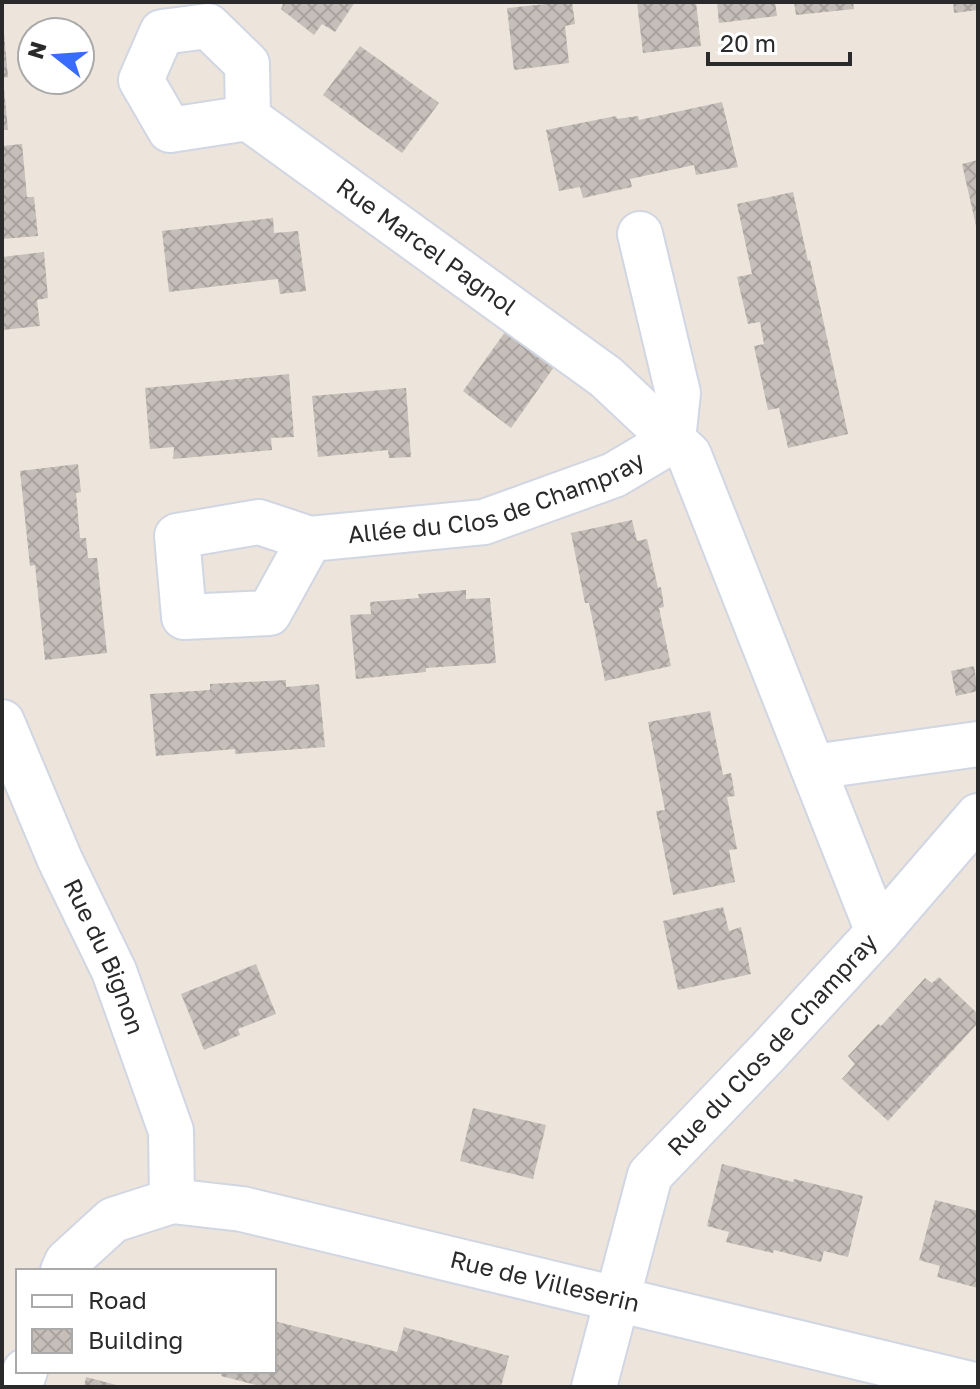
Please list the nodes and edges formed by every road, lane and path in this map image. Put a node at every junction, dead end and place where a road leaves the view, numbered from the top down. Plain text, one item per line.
1 (248, 118) dead end
2 (640, 234) dead end
3 (606, 377) joint
4 (673, 440) junction
5 (310, 539) dead end
6 (2, 722) edge
7 (978, 744) edge
8 (813, 767) junction
9 (978, 816) edge
10 (878, 932) junction
11 (172, 1201) junction
12 (64, 1269) edge
13 (616, 1299) junction
14 (978, 1386) edge
15 (594, 1387) edge

1 - 3 street, Rue Marcel Pagnol
2 - 4 street, Allée du Clos de Champray
3 - 4 street, Allée du Clos de Champray
4 - 5 street, Allée du Clos de Champray
4 - 8 street, Allée du Clos de Champray
6 - 11 street, Rue du Bignon
7 - 8 street
8 - 10 street, Allée du Clos de Champray
9 - 10 street, Rue du Clos de Champray
10 - 13 street, Rue du Clos de Champray
11 - 12 street, Rue de Villeserin
11 - 13 street, Rue de Villeserin
13 - 14 street, Rue de Villeserin
13 - 15 street, Rue du Clos de Champray

